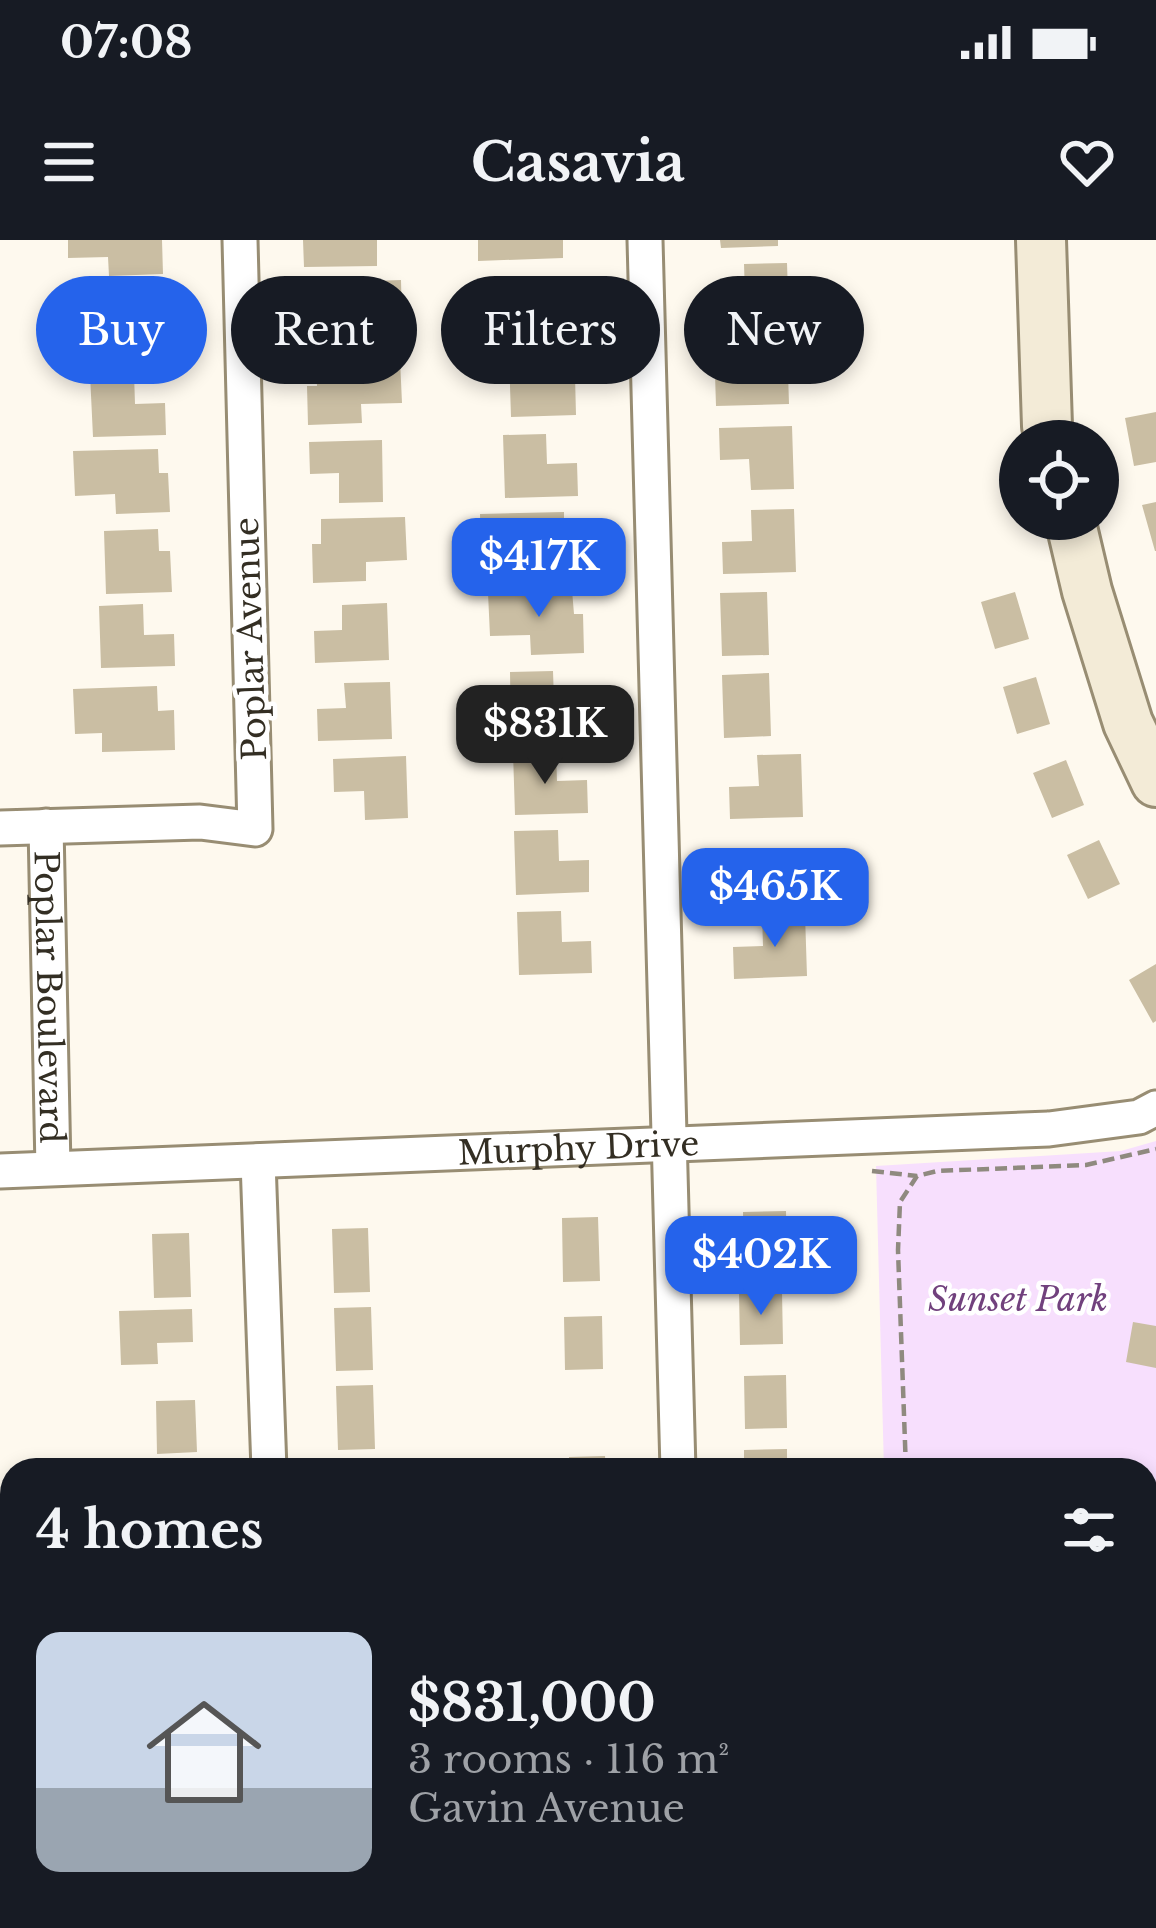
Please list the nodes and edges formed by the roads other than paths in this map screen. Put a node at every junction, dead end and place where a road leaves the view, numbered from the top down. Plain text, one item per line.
1 (240, 240) edge
2 (645, 240) edge
3 (1041, 240) edge
4 (1047, 420) edge
5 (1075, 540) edge
6 (1156, 782) edge
7 (46, 826) junction
8 (0, 828) edge
9 (1156, 1108) edge
10 (669, 1144) junction
11 (258, 1161) junction
12 (53, 1168) junction
13 (0, 1171) edge
14 (269, 1458) edge
15 (678, 1458) edge

1 - 7 street, Poplar Avenue
2 - 10 street
3 - 4 street
5 - 6 street
7 - 8 street
7 - 12 street, Poplar Boulevard
9 - 10 street, Murphy Drive
10 - 11 street, Murphy Drive
10 - 15 street
11 - 12 street, Murphy Drive
11 - 14 street
12 - 13 street, Murphy Drive

